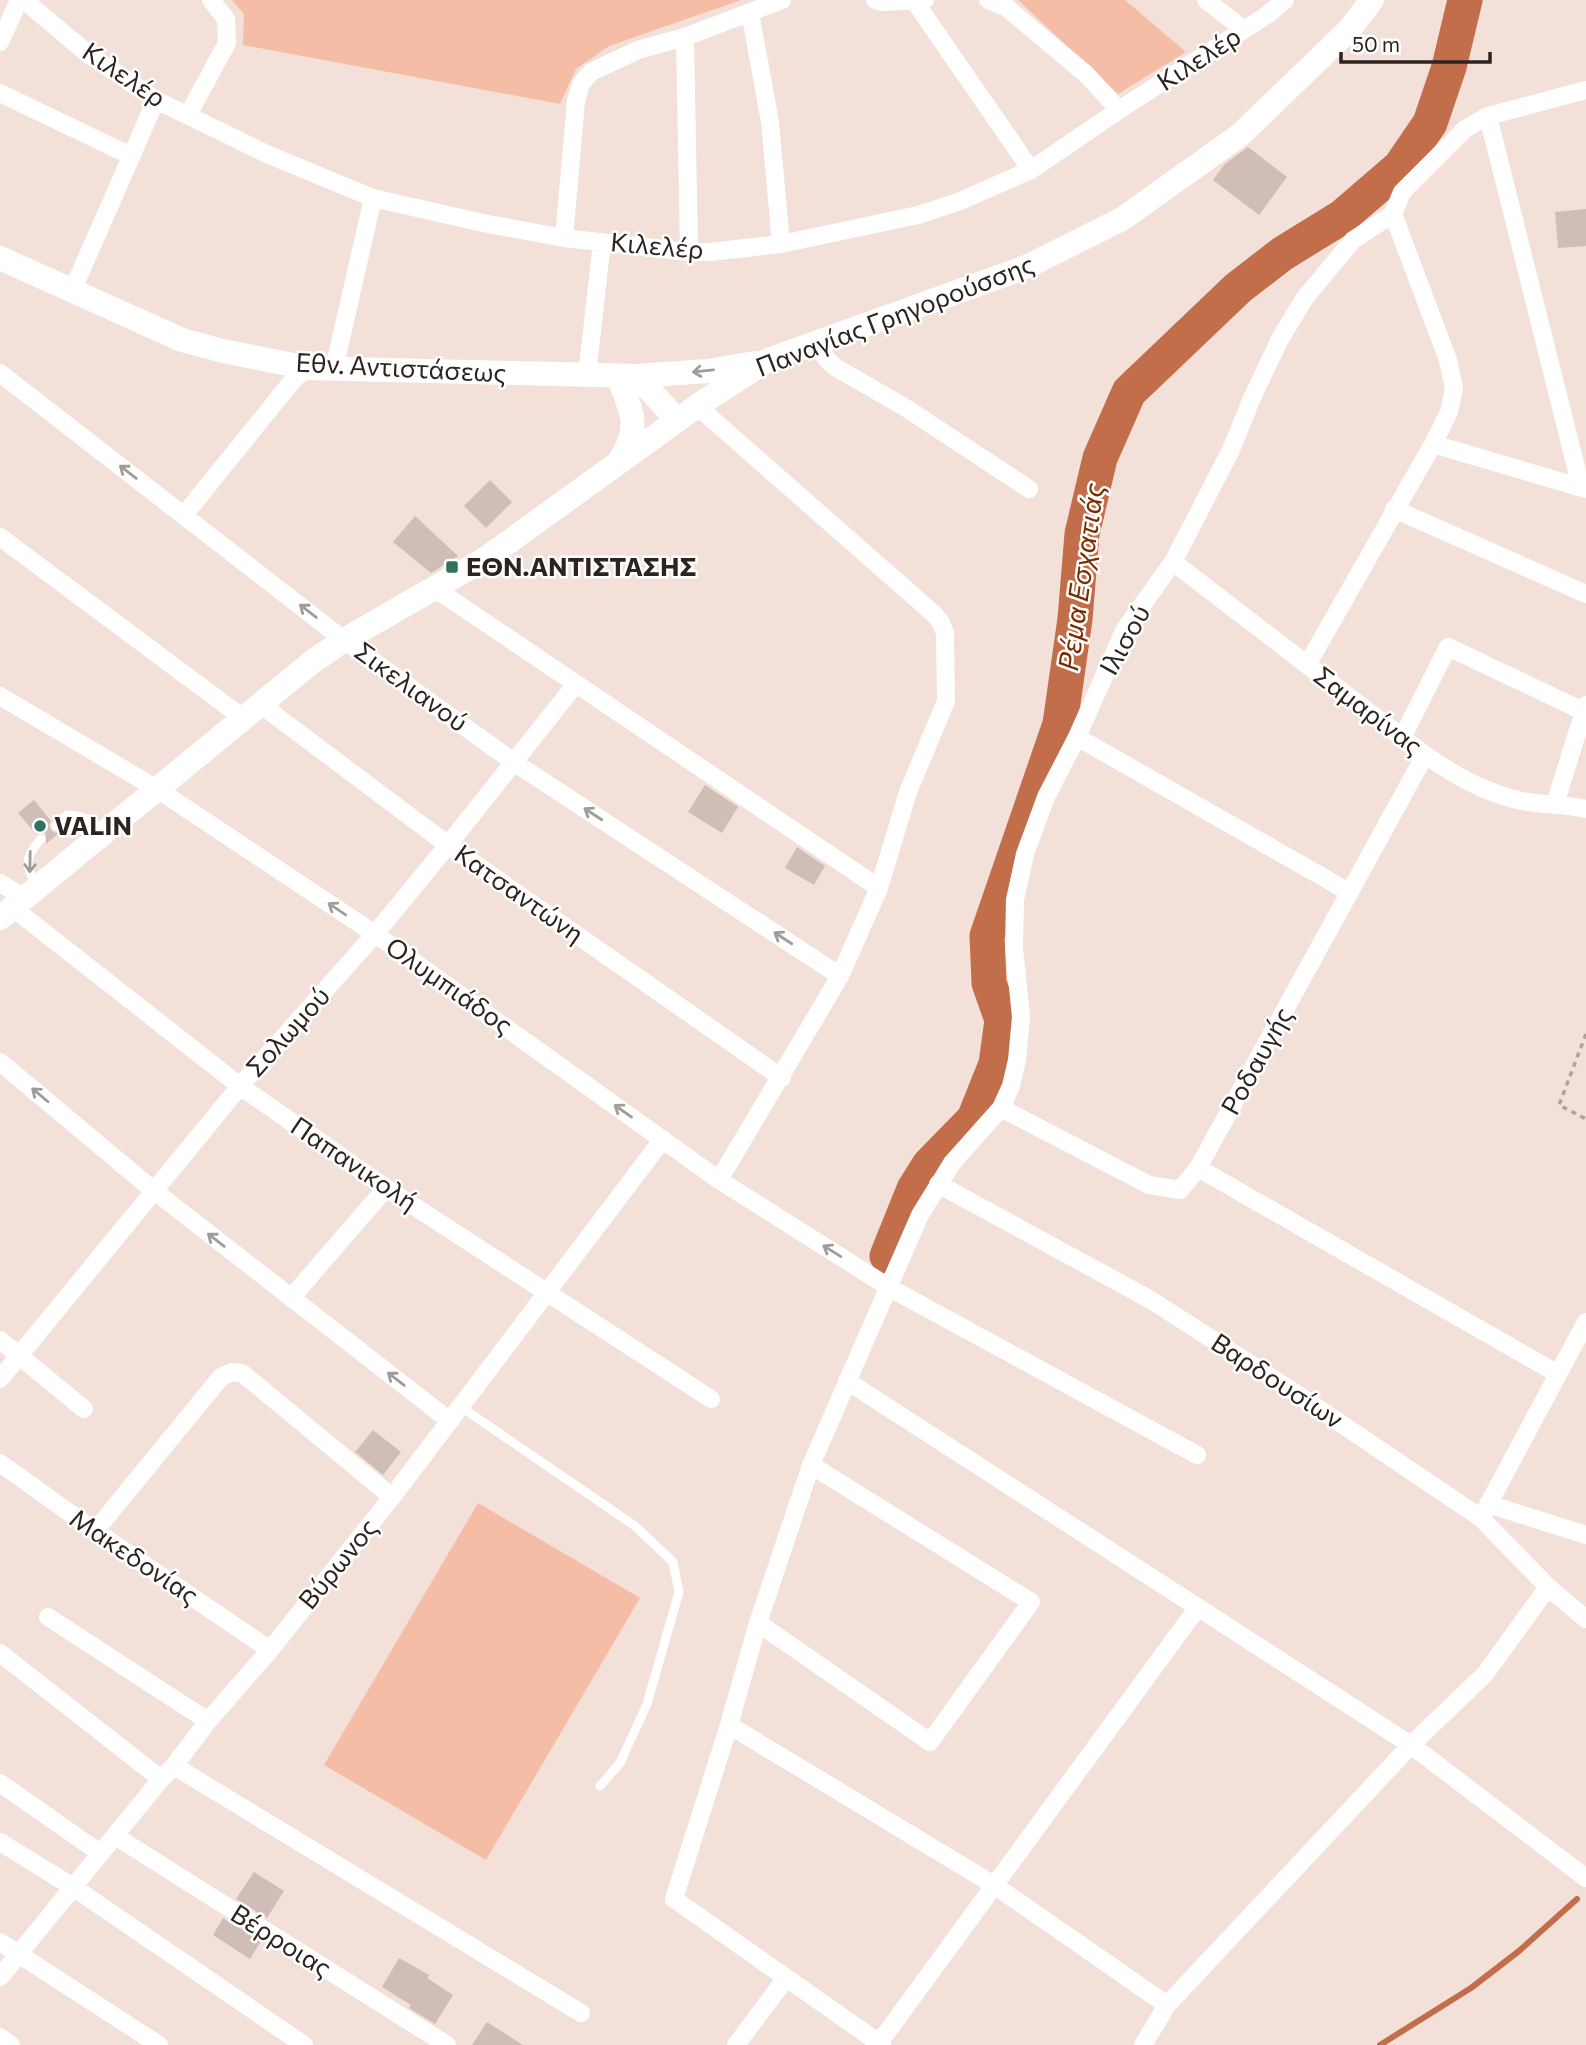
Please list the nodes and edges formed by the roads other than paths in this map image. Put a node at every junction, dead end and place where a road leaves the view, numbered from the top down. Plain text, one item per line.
1 (21, 0) edge
2 (211, 0) edge
3 (782, 0) edge
4 (874, 0) edge
5 (988, 0) edge
6 (1206, 0) edge
7 (1285, 0) edge
8 (1372, 0) edge
9 (920, 1) edge
10 (750, 12) junction
11 (1244, 30) junction
12 (685, 37) junction
13 (0, 42) edge
14 (1586, 90) edge
15 (0, 93) edge
16 (156, 100) junction
17 (1119, 110) junction
18 (188, 115) junction
19 (1488, 116) junction
20 (131, 156) junction
21 (1031, 170) junction
22 (373, 198) junction
23 (1393, 214) junction
24 (564, 238) junction
25 (602, 242) junction
26 (781, 244) junction
27 (689, 252) junction
28 (0, 258) edge
29 (73, 289) junction
30 (820, 342) junction
31 (768, 360) junction
32 (308, 368) junction
33 (334, 369) junction
34 (0, 373) edge
35 (587, 375) junction
36 (628, 376) junction
37 (697, 405) junction
38 (677, 420) junction
39 (1433, 444) junction
40 (618, 462) junction
41 (1583, 488) edge
42 (1029, 489) dead end
43 (1394, 509) junction
44 (184, 515) junction
45 (0, 537) edge
46 (1173, 562) junction
47 (433, 588) junction
48 (1586, 594) edge
49 (344, 640) junction
50 (1307, 665) junction
51 (575, 685) junction
52 (0, 696) edge
53 (1585, 708) edge
54 (251, 711) junction
55 (1076, 737) junction
56 (1402, 738) junction
57 (1425, 755) junction
58 (515, 763) junction
59 (157, 789) junction
60 (1555, 804) junction
61 (1586, 809) edge
62 (55, 825) dead end
63 (105, 831) junction
64 (41, 839) dead end
65 (448, 845) junction
66 (0, 883) edge
67 (879, 888) junction
68 (1349, 891) junction
69 (18, 903) edge
70 (375, 933) junction
71 (840, 976) junction
72 (0, 1062) edge
73 (782, 1078) junction
74 (240, 1086) junction
75 (1001, 1108) junction
76 (663, 1139) junction
77 (1198, 1168) junction
78 (719, 1180) junction
79 (939, 1184) junction
80 (386, 1188) junction
81 (153, 1190) junction
82 (890, 1288) junction
83 (547, 1291) junction
84 (291, 1298) junction
85 (1586, 1322) edge
86 (0, 1340) edge
87 (18, 1356) junction
88 (1558, 1374) junction
89 (0, 1379) edge
90 (847, 1381) junction
91 (711, 1399) dead end
92 (84, 1409) dead end
93 (455, 1414) junction
94 (1197, 1455) dead end
95 (0, 1463) edge
96 (811, 1465) junction
97 (392, 1497) junction
98 (1485, 1511) junction
99 (95, 1531) junction
100 (1586, 1535) edge
101 (1548, 1587) junction
102 (1198, 1608) junction
103 (48, 1617) dead end
104 (1586, 1619) edge
105 (758, 1623) junction
106 (270, 1650) junction
107 (0, 1653) edge
108 (208, 1721) junction
109 (729, 1725) junction
110 (1411, 1745) junction
111 (174, 1766) junction
112 (161, 1779) junction
113 (0, 1783) edge
114 (600, 1786) dead end
115 (115, 1836) junction
116 (0, 1842) edge
117 (100, 1853) junction
118 (1586, 1878) edge
119 (994, 1885) junction
120 (73, 1887) junction
121 (0, 1942) edge
122 (19, 1955) junction
123 (0, 1977) edge
124 (786, 1978) junction
125 (1167, 2005) junction
126 (581, 2013) dead end
127 (0, 2037) edge
128 (881, 2044) edge
129 (11, 2045) edge
130 (159, 2045) edge
131 (304, 2045) edge
132 (447, 2045) edge
133 (736, 2045) edge
134 (1143, 2045) edge

1 - 13 street
1 - 16 street, Κιλελέρ
2 - 18 street
3 - 10 street
4 - 9 street
5 - 17 street
6 - 11 street
7 - 11 street, Κιλελέρ
8 - 30 street, Παναγίας Γρηγορούσσης
9 - 21 street
10 - 12 street
10 - 26 street
11 - 17 street, Κιλελέρ
12 - 24 street
12 - 27 street
14 - 19 street
15 - 20 street
16 - 18 street, Κιλελέρ
16 - 20 street
17 - 21 street, Κιλελέρ
18 - 22 street, Κιλελέρ
19 - 23 street
19 - 41 street
20 - 29 street
21 - 26 street, Κιλελέρ
22 - 24 street, Κιλελέρ
22 - 33 street
23 - 39 street
23 - 46 street, Ιλισού
24 - 25 street, Κιλελέρ
25 - 27 street, Κιλελέρ
25 - 35 street
26 - 27 street, Κιλελέρ
28 - 29 street, Εθν. Αντιστάσεως
29 - 32 street, Εθν. Αντιστάσεως
30 - 31 street, Παναγίας Γρηγορούσσης
30 - 42 street
31 -> 36 street, Εθν. Αντιστάσεως
31 - 37 street, Παναγίας Γρηγορούσσης
32 - 33 street, Εθν. Αντιστάσεως
32 - 44 street
33 - 35 street, Εθν. Αντιστάσεως
44 -> 34 street, Σικελιανού
35 - 36 street, Εθν. Αντιστάσεως
36 - 38 street
36 - 40 street
37 - 38 street, Παναγίας Γρηγορούσσης
37 - 67 street
38 - 40 street, Παναγίας Γρηγορούσσης
39 - 41 street
39 - 43 street
40 - 47 street, Παναγίας Γρηγορούσσης
43 - 48 street
43 - 50 street
49 -> 44 street, Σικελιανού
45 - 54 street, Κατσαντώνη
46 - 50 street, Σαμαρίνας
46 - 55 street, Ιλισού
47 - 49 street, Παναγίας Γρηγορούσσης
47 - 51 street
49 - 54 street, Παναγίας Γρηγορούσσης
49 - 58 street, Σικελιανού
50 - 56 street, Σαμαρίνας
51 - 58 street, Σολωμού
51 - 67 street
52 - 59 street, Ολυμπιάδος
53 - 56 street
53 - 60 street
54 - 59 street, Παναγίας Γρηγορούσσης
54 - 65 street, Κατσαντώνη
55 - 68 street
55 - 75 street, Ιλισού
56 - 57 street, Σαμαρίνας
57 - 60 street, Σαμαρίνας
57 - 68 street, Ροδαυγής
58 - 65 street, Σολωμού
71 -> 58 street, Σικελιανού
59 - 63 street, Παναγίας Γρηγορούσσης
70 -> 59 street, Ολυμπιάδος
60 - 61 street, Σαμαρίνας
62 - 63 lane
63 - 69 street, Παναγίας Γρηγορούσσης
64 -> 69 lane
65 - 70 street, Σολωμού
65 - 73 street, Κατσαντώνη
66 - 69 street, Παπανικολή
67 - 71 street
68 - 77 street, Ροδαυγής
69 - 74 street, Παπανικολή
70 - 74 street, Σολωμού
76 -> 70 street, Ολυμπιάδος
71 - 73 street
81 -> 72 street
73 - 78 street
74 - 80 street, Παπανικολή
74 - 81 street, Σολωμού
75 - 77 street, Ροδαυγής
75 - 79 street, Ιλισού
76 - 78 street, Ολυμπιάδος
76 - 83 street, Βύρωνος
77 - 88 street
82 -> 78 street, Ολυμπιάδος
79 - 82 street, Ιλισού
79 - 98 street, Βαρδουσίων
80 - 83 street, Παπανικολή
80 - 84 street
84 -> 81 street
81 - 87 street, Σολωμού
82 - 90 street, Ιλισού
82 - 94 street, Ολυμπιάδος
83 - 91 street, Παπανικολή
83 - 93 street, Βύρωνος
93 -> 84 street
85 - 88 street
86 - 87 street
87 - 89 street, Σολωμού
87 - 92 street
88 - 98 street
90 - 96 street, Ιλισού
90 - 102 street
93 - 97 street, Βύρωνος
93 - 114 lane
95 - 99 street, Μακεδονίας
96 - 105 street, Ιλισού
96 - 105 street
97 - 99 street
97 - 106 street, Βύρωνος
98 - 100 street
98 - 101 street, Βαρδουσίων
99 - 106 street, Μακεδονίας
101 - 104 street, Βαρδουσίων
101 - 110 street
102 - 110 street
102 - 119 street
103 - 108 street
105 - 109 street, Ιλισού
106 - 108 street, Βύρωνος
107 - 112 street
108 - 111 street, Βύρωνος
109 - 119 street
109 - 124 street, Ιλισού
110 - 118 street
110 - 125 street
111 - 112 street, Βύρωνος
111 - 126 street
112 - 115 street, Βύρωνος
113 - 117 street
115 - 117 street, Βύρωνος
115 - 132 street, Βέρροιας
116 - 120 street
117 - 120 street, Βύρωνος
119 - 125 street
119 - 128 street
120 - 122 street, Βύρωνος
120 - 131 street
121 - 122 street
122 - 123 street, Βύρωνος
122 - 130 street
124 - 128 street
124 - 133 street
125 - 134 street
127 - 129 street

